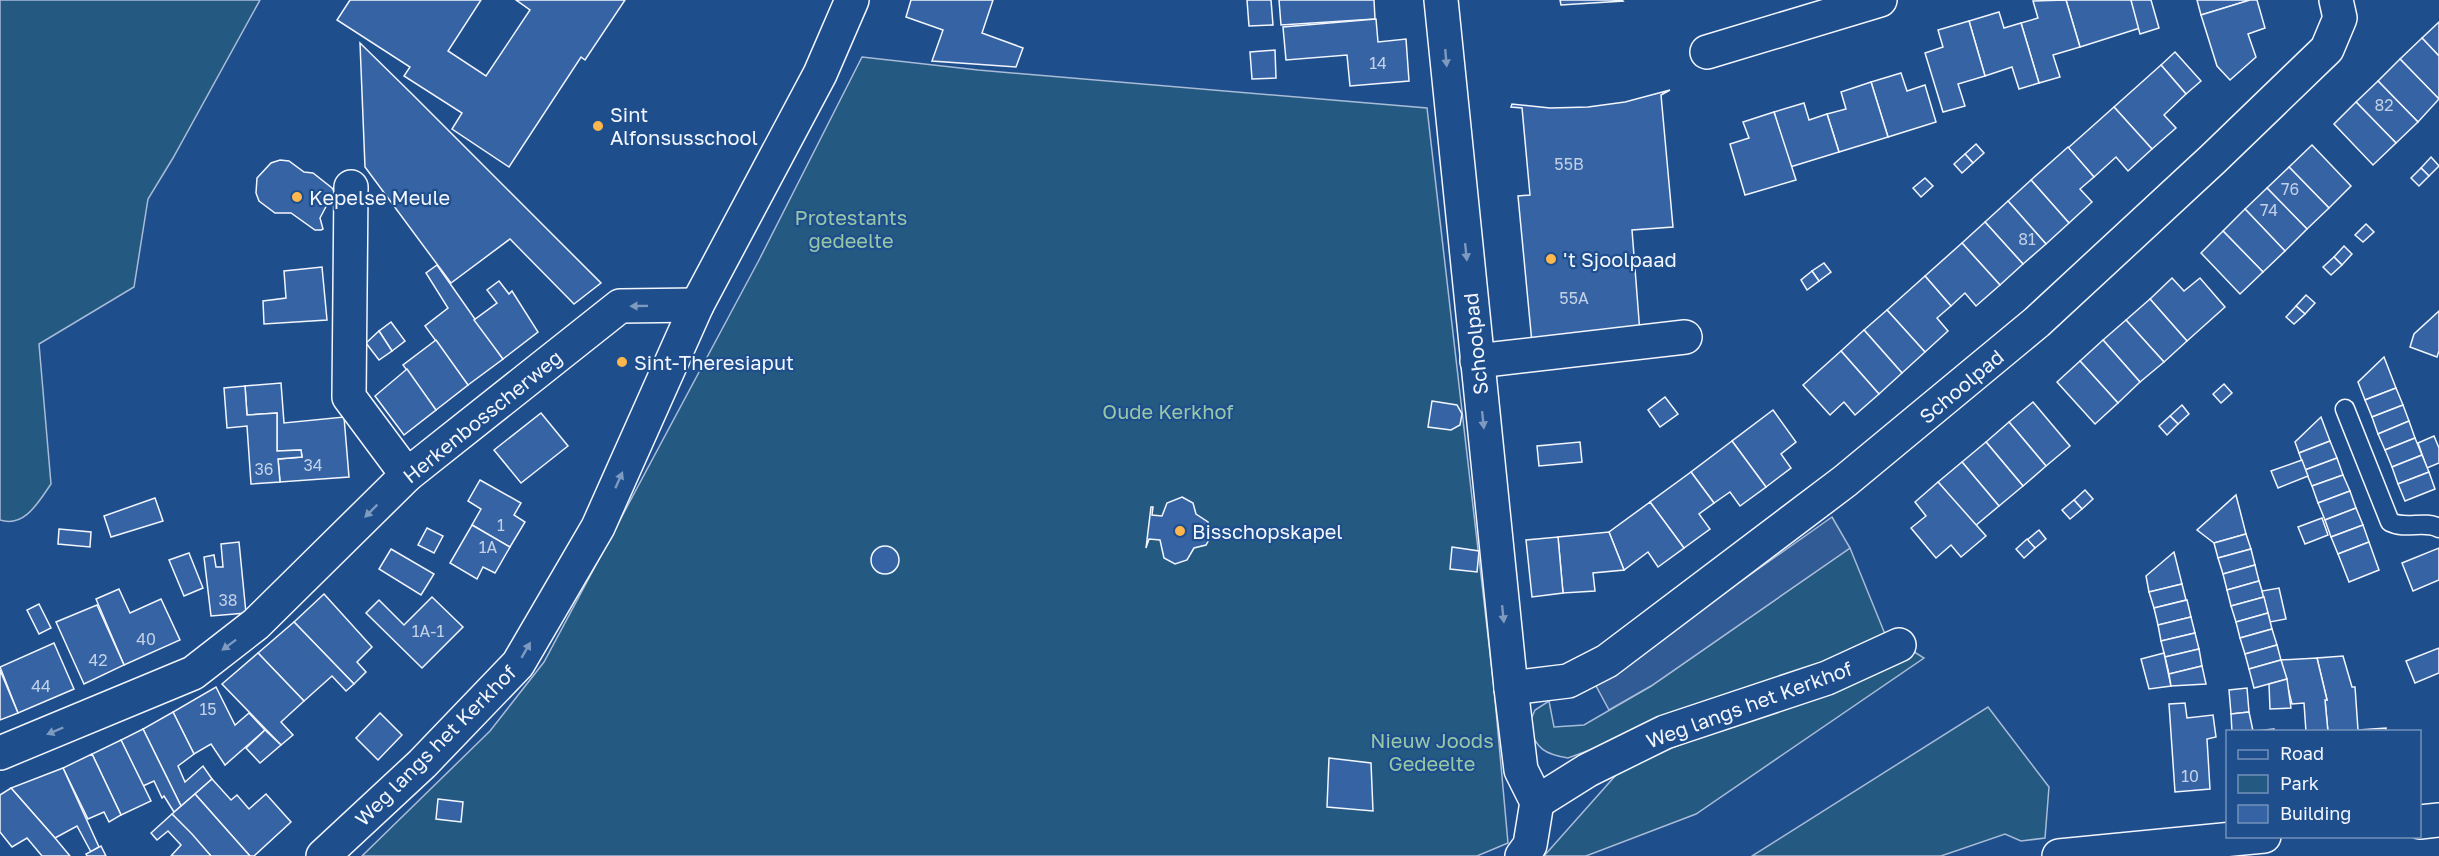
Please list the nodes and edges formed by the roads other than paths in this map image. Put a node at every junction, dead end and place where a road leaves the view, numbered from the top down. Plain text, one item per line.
1 (852, 0) edge
2 (1441, 0) edge
3 (1880, 0) edge
4 (2336, 0) edge
5 (1707, 52) dead end
6 (351, 187) dead end
7 (697, 305) junction
8 (1685, 337) dead end
9 (1477, 361) junction
10 (2345, 408) dead end
11 (407, 476) junction
12 (2439, 528) edge
13 (1899, 645) dead end
14 (1511, 688) junction
15 (0, 753) edge
16 (1537, 802) junction
17 (2439, 820) edge
18 (2421, 822) edge
19 (2254, 838) edge
20 (323, 856) edge
21 (1522, 856) edge
22 (2059, 856) edge

1 - 7 street
2 -> 9 street, Schoolpad
3 - 5 street
4 - 14 street, Schoolpad
6 - 11 street
7 -> 11 street, Herkenbosscherweg
20 -> 7 street, Weg langs het Kerkhof
8 - 9 street
9 -> 14 street, Schoolpad
10 - 12 lane
11 -> 15 street, Herkenbosscherweg
13 - 16 street, Weg langs het Kerkhof
14 - 16 street, Schoolpad
16 - 21 street
17 - 18 street
19 - 22 street

